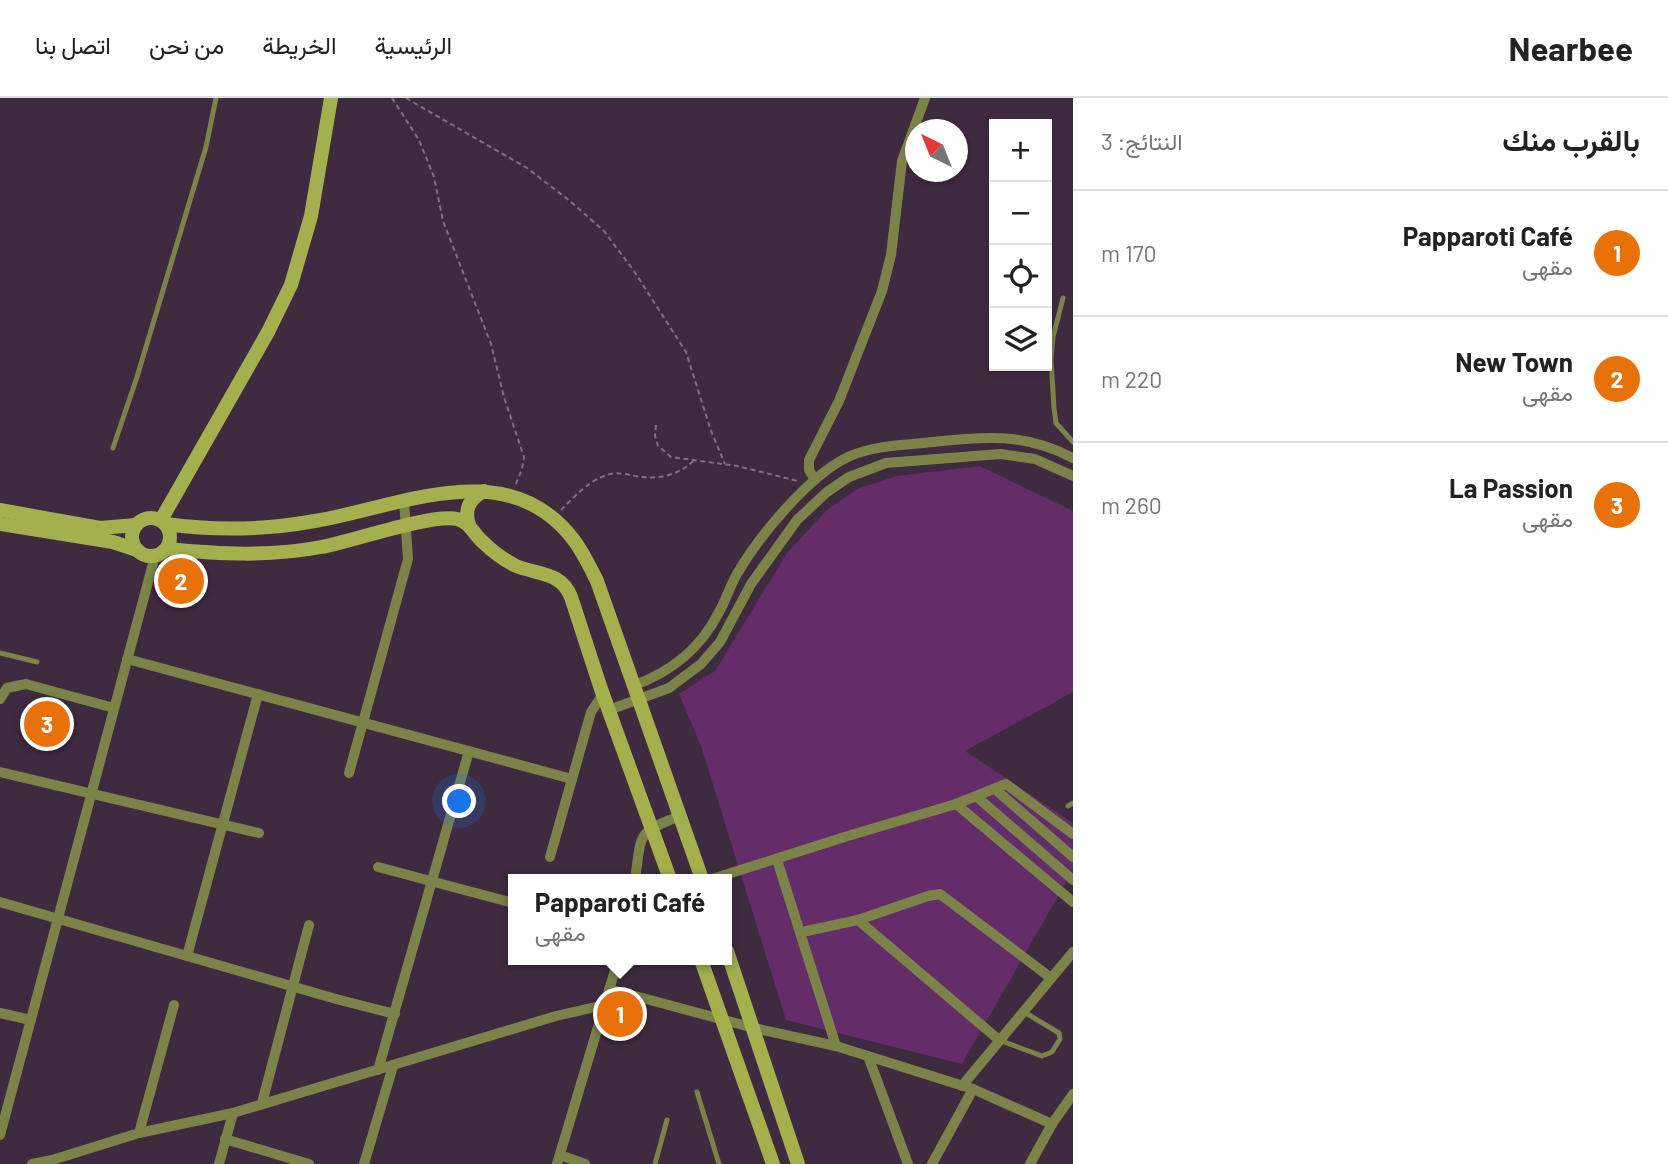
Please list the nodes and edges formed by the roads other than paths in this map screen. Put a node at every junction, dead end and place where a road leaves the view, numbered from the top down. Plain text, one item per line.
1 (216, 98) edge
2 (331, 98) edge
3 (925, 98) edge
4 (1063, 298) dead end
5 (113, 448) dead end
6 (1072, 451) edge
7 (1062, 470) junction
8 (1073, 476) edge
9 (812, 482) junction
10 (484, 491) junction
11 (404, 502) junction
12 (0, 510) edge
13 (164, 522) junction
14 (0, 524) edge
15 (136, 525) junction
16 (469, 525) junction
17 (406, 526) junction
18 (137, 550) junction
19 (161, 553) junction
20 (0, 653) edge
21 (127, 659) junction
22 (37, 662) dead end
23 (632, 686) junction
24 (258, 694) junction
25 (603, 694) junction
26 (0, 699) edge
27 (638, 701) junction
28 (114, 708) junction
29 (608, 710) junction
30 (364, 721) junction
31 (469, 751) junction
32 (0, 772) edge
33 (349, 773) dead end
34 (572, 779) junction
35 (996, 790) junction
36 (91, 793) junction
37 (977, 797) junction
38 (956, 804) junction
39 (680, 816) junction
40 (224, 824) junction
41 (650, 827) junction
42 (259, 833) dead end
43 (1073, 834) edge
44 (550, 857) dead end
45 (1073, 857) edge
46 (777, 860) junction
47 (378, 867) dead end
48 (636, 874) edge
49 (668, 874) edge
50 (700, 874) edge
51 (729, 874) edge
52 (431, 879) junction
53 (1073, 880) edge
54 (0, 902) edge
55 (508, 902) edge
56 (1073, 902) edge
57 (58, 917) junction
58 (858, 920) junction
59 (309, 925) dead end
60 (802, 932) junction
61 (1073, 952) edge
62 (187, 956) junction
63 (616, 965) edge
64 (703, 965) edge
65 (732, 965) edge
66 (1051, 978) junction
67 (292, 986) junction
68 (609, 989) junction
69 (174, 1005) dead end
70 (604, 1005) junction
71 (1024, 1012) junction
72 (0, 1013) edge
73 (396, 1014) junction
74 (31, 1020) junction
75 (723, 1020) junction
76 (754, 1028) junction
77 (999, 1040) junction
78 (836, 1046) junction
79 (868, 1056) junction
80 (393, 1066) junction
81 (378, 1070) junction
82 (967, 1087) junction
83 (697, 1092) dead end
84 (1073, 1094) edge
85 (262, 1103) junction
86 (233, 1113) junction
87 (667, 1120) dead end
88 (1052, 1124) junction
89 (139, 1133) junction
90 (0, 1135) edge
91 (225, 1139) junction
92 (559, 1159) edge
93 (51, 1162) edge
94 (32, 1164) edge
95 (219, 1164) edge
96 (309, 1164) edge
97 (364, 1164) edge
98 (585, 1164) edge
99 (654, 1164) edge
100 (719, 1164) edge
101 (773, 1164) edge
102 (798, 1164) edge
103 (908, 1164) edge
104 (932, 1164) edge
105 (1030, 1164) edge

1 - 5 lane
2 - 13 street
3 - 9 street
4 - 6 lane
6 - 7 street
6 - 9 street
7 - 8 street
7 - 27 street
9 - 23 street
10 - 11 street
10 - 16 street
10 - 23 street
11 - 13 street
11 - 17 street
12 - 15 street
13 - 15 street
13 - 19 street
14 - 18 street
15 - 18 street
16 - 17 street
16 - 25 street
17 - 19 street
17 - 30 street
18 - 19 street
19 - 21 street
20 - 22 lane
21 - 24 street
21 - 28 street
23 - 27 street
24 - 30 street
24 - 40 street
25 - 29 street
25 - 34 street
26 - 28 street
27 - 29 street
27 - 39 street
28 - 36 street
29 - 41 street
30 - 31 street
30 - 33 street
31 - 34 street
31 - 52 street
32 - 36 street
34 - 44 street
35 - 37 street
35 - 43 street
35 - 45 street
36 - 40 street
36 - 57 street
37 - 38 street
37 - 53 street
38 - 46 street
38 - 56 street
39 - 41 street
39 - 50 street
40 - 42 street
40 - 62 street
41 - 48 street
41 - 49 street
46 - 51 street
46 - 60 street
47 - 52 street
52 - 55 street
52 - 73 street
54 - 57 street
57 - 62 street
57 - 74 street
58 - 60 street
58 - 66 street
58 - 77 street
59 - 67 street
60 - 78 street
61 - 66 street
62 - 67 street
63 - 68 street
64 - 75 street
65 - 76 street
66 - 71 street
67 - 73 street
67 - 85 street
68 - 70 street
68 - 75 street
69 - 89 street
70 - 80 street
70 - 92 street
71 - 77 street
71 - 77 lane
72 - 74 street
73 - 81 street
74 - 90 street
75 - 76 street
75 - 101 street
76 - 78 street
76 - 102 street
77 - 82 street
78 - 79 street
79 - 82 street
79 - 103 street
80 - 81 street
80 - 97 street
81 - 85 street
82 - 88 street
82 - 104 street
83 - 100 lane
84 - 88 street
85 - 86 street
86 - 89 street
86 - 91 street
87 - 99 lane
88 - 105 street
89 - 93 street
91 - 95 street
91 - 96 street
92 - 98 street
93 - 94 street

